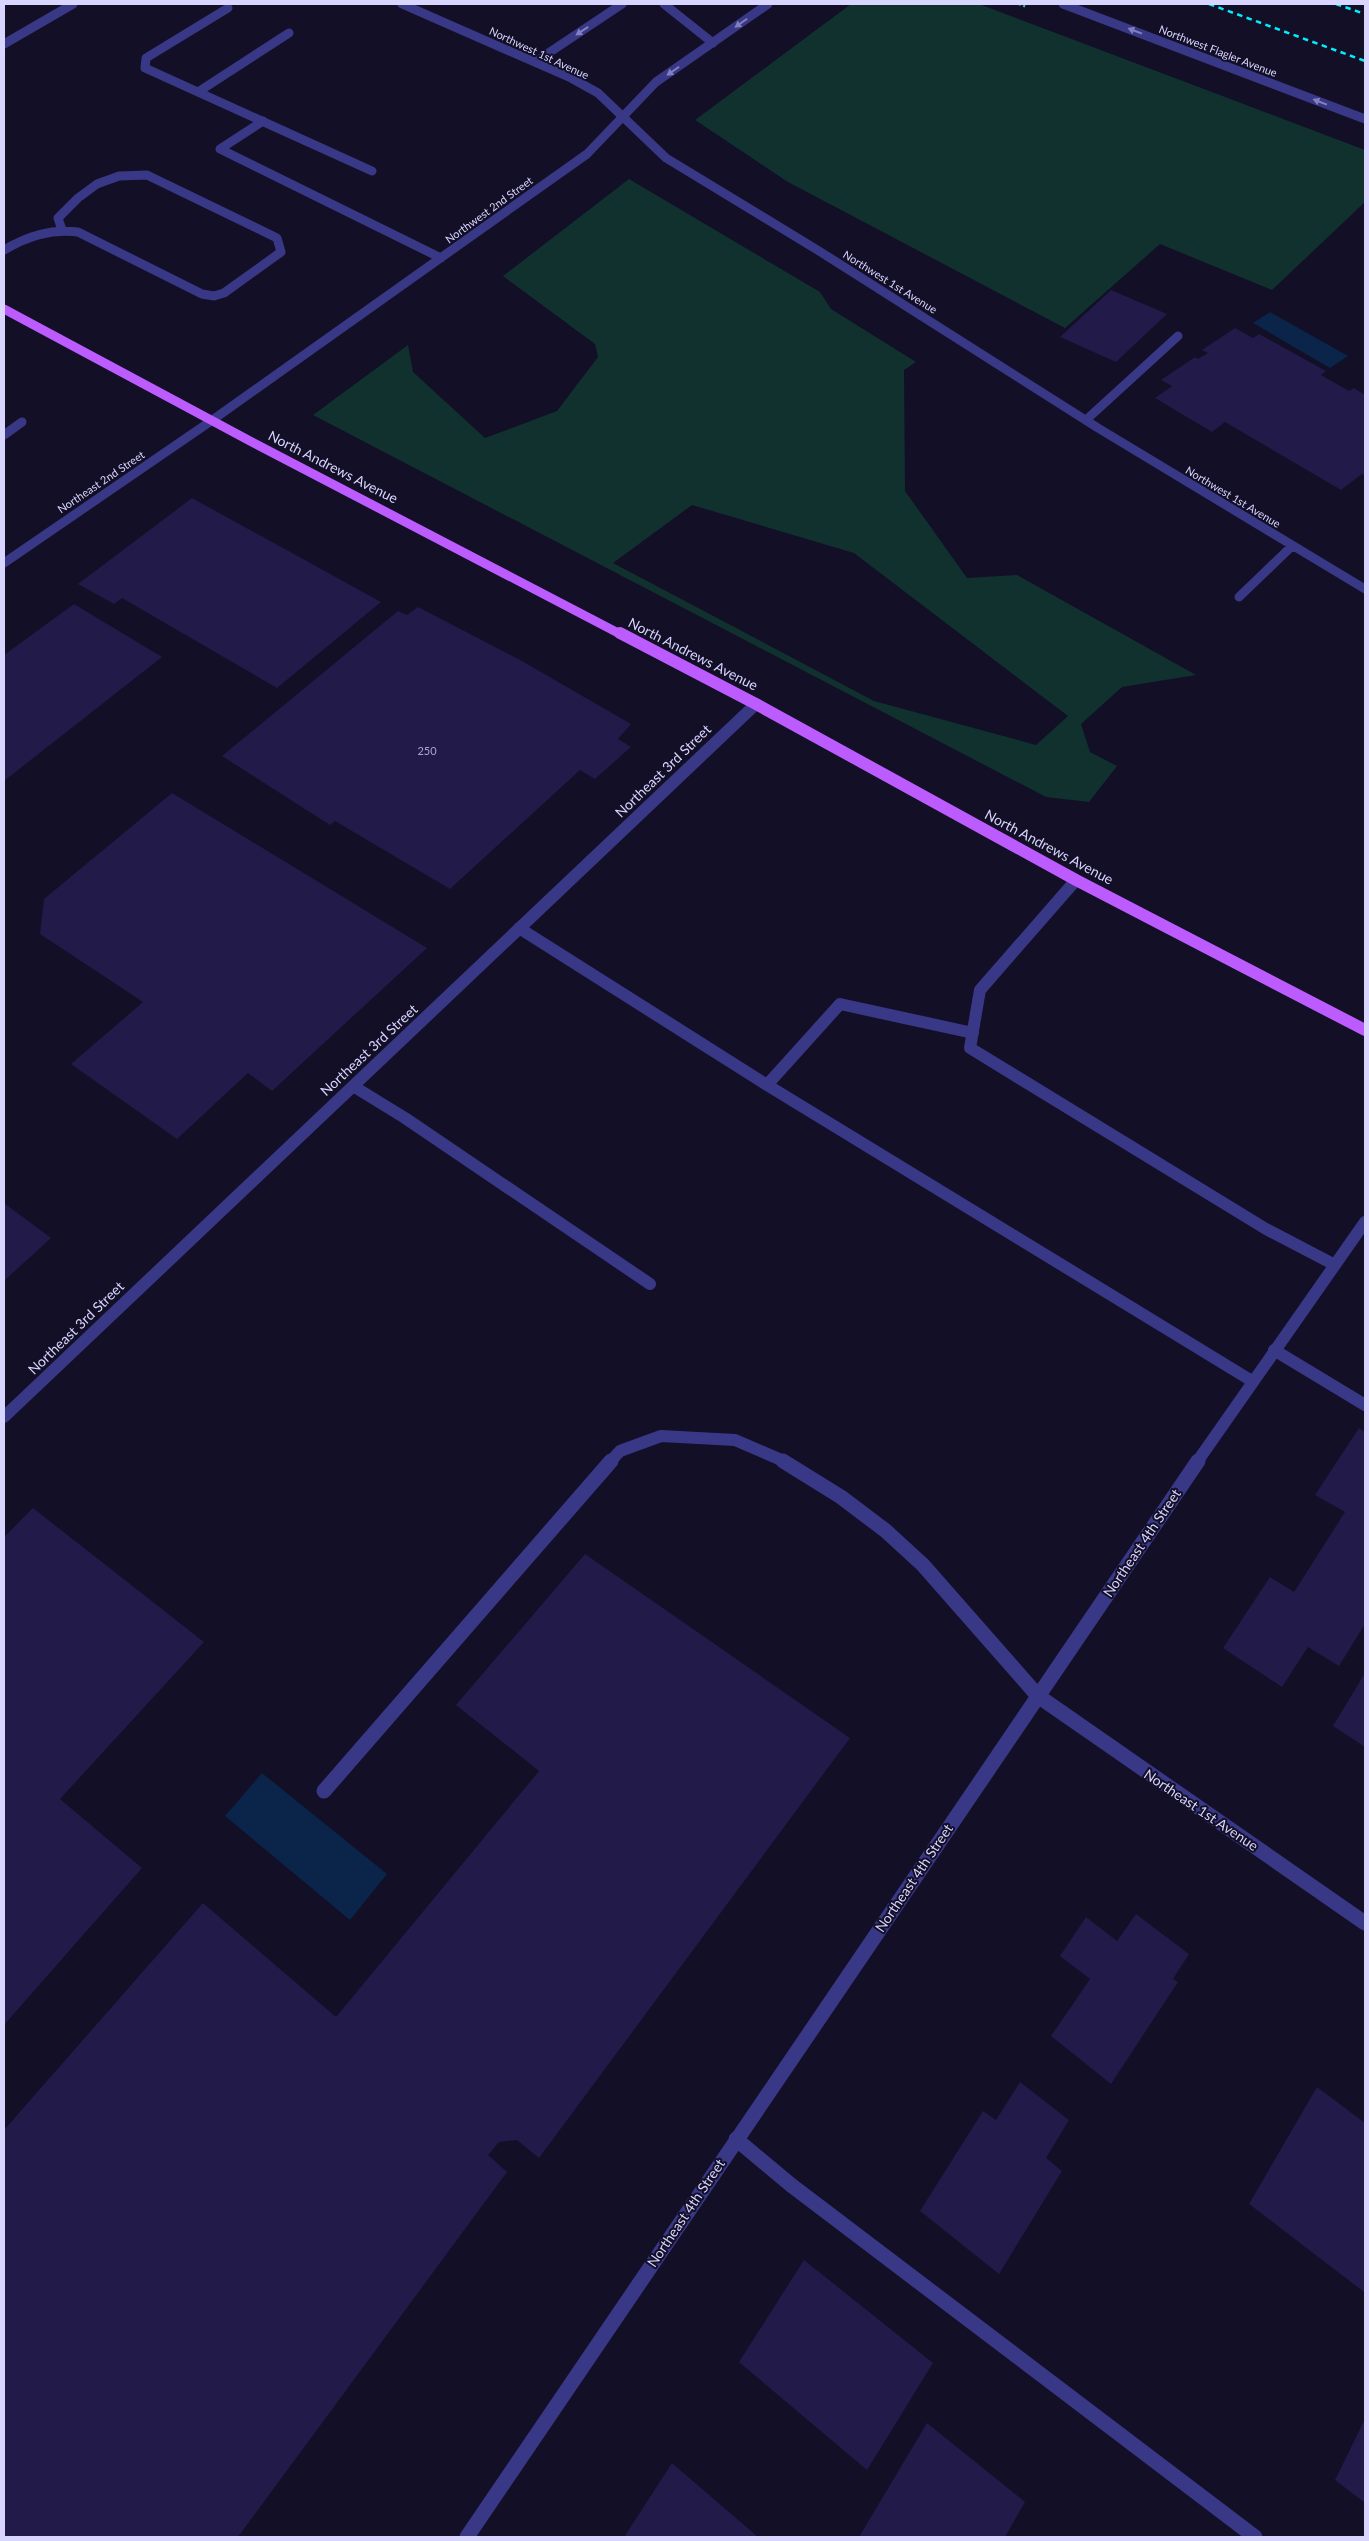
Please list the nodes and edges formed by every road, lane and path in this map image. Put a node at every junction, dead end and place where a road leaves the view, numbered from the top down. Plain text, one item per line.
1 (73, 4) edge
2 (402, 4) edge
3 (622, 4) edge
4 (664, 4) edge
5 (768, 4) edge
6 (1063, 4) edge
7 (228, 8) dead end
8 (289, 33) dead end
9 (713, 43) junction
10 (4, 44) edge
11 (535, 62) junction
12 (198, 92) junction
13 (624, 117) junction
14 (1365, 119) edge
15 (263, 121) junction
16 (372, 171) dead end
17 (62, 230) junction
18 (4, 250) edge
19 (441, 258) junction
20 (4, 309) edge
21 (1178, 336) dead end
22 (1086, 420) junction
23 (212, 421) junction
24 (22, 422) dead end
25 (4, 435) edge
26 (1292, 546) junction
27 (4, 564) edge
28 (1365, 589) edge
29 (1239, 597) dead end
30 (756, 704) junction
31 (1076, 880) junction
32 (519, 928) junction
33 (1365, 1030) edge
34 (973, 1033) junction
35 (767, 1085) junction
36 (353, 1086) junction
37 (1365, 1222) edge
38 (1334, 1264) junction
39 (650, 1284) dead end
40 (1274, 1350) junction
41 (1252, 1381) junction
42 (1365, 1405) edge
43 (4, 1417) edge
44 (1038, 1696) junction
45 (324, 1791) dead end
46 (1365, 1923) edge
47 (736, 2139) junction
48 (467, 2537) edge
49 (1254, 2537) edge

1 - 10 street
2 - 11 street, Northwest 1st Avenue
3 -> 11 street
4 - 9 street
5 -> 9 street, Northwest 2nd Street
14 -> 6 street, Northwest Flagler Avenue
7 - 12 street
8 - 12 street
9 -> 13 street, Northwest 2nd Street
11 - 13 street, Northwest 1st Avenue
12 - 15 street
13 - 19 street, Northwest 2nd Street
13 - 22 street, Northwest 1st Avenue
15 - 16 street
15 - 19 street
17 - 17 street
17 - 18 street
19 - 23 street, Northwest 2nd Street
20 - 23 main road, North Andrews Avenue
21 - 22 street
22 - 26 street, Northwest 1st Avenue
23 - 27 street, Northeast 2nd Street
23 - 30 main road, North Andrews Avenue
24 - 25 street
26 - 28 street, Northwest 1st Avenue
26 - 29 street
30 - 31 main road, North Andrews Avenue
30 - 32 street, Northeast 3rd Street
31 - 33 main road, North Andrews Avenue
31 - 34 street
32 - 35 street
32 - 36 street, Northeast 3rd Street
34 - 35 street
34 - 38 street
35 - 41 street
36 - 39 street
36 - 43 street, Northeast 3rd Street
37 - 38 street, Northeast 4th Street
38 - 40 street, Northeast 4th Street
40 - 41 street, Northeast 4th Street
40 - 42 street
41 - 44 street, Northeast 4th Street
44 - 45 street, Northeast 1st Avenue
44 - 46 street, Northeast 1st Avenue
44 - 47 street, Northeast 4th Street
47 - 48 street, Northeast 4th Street
47 - 49 street

